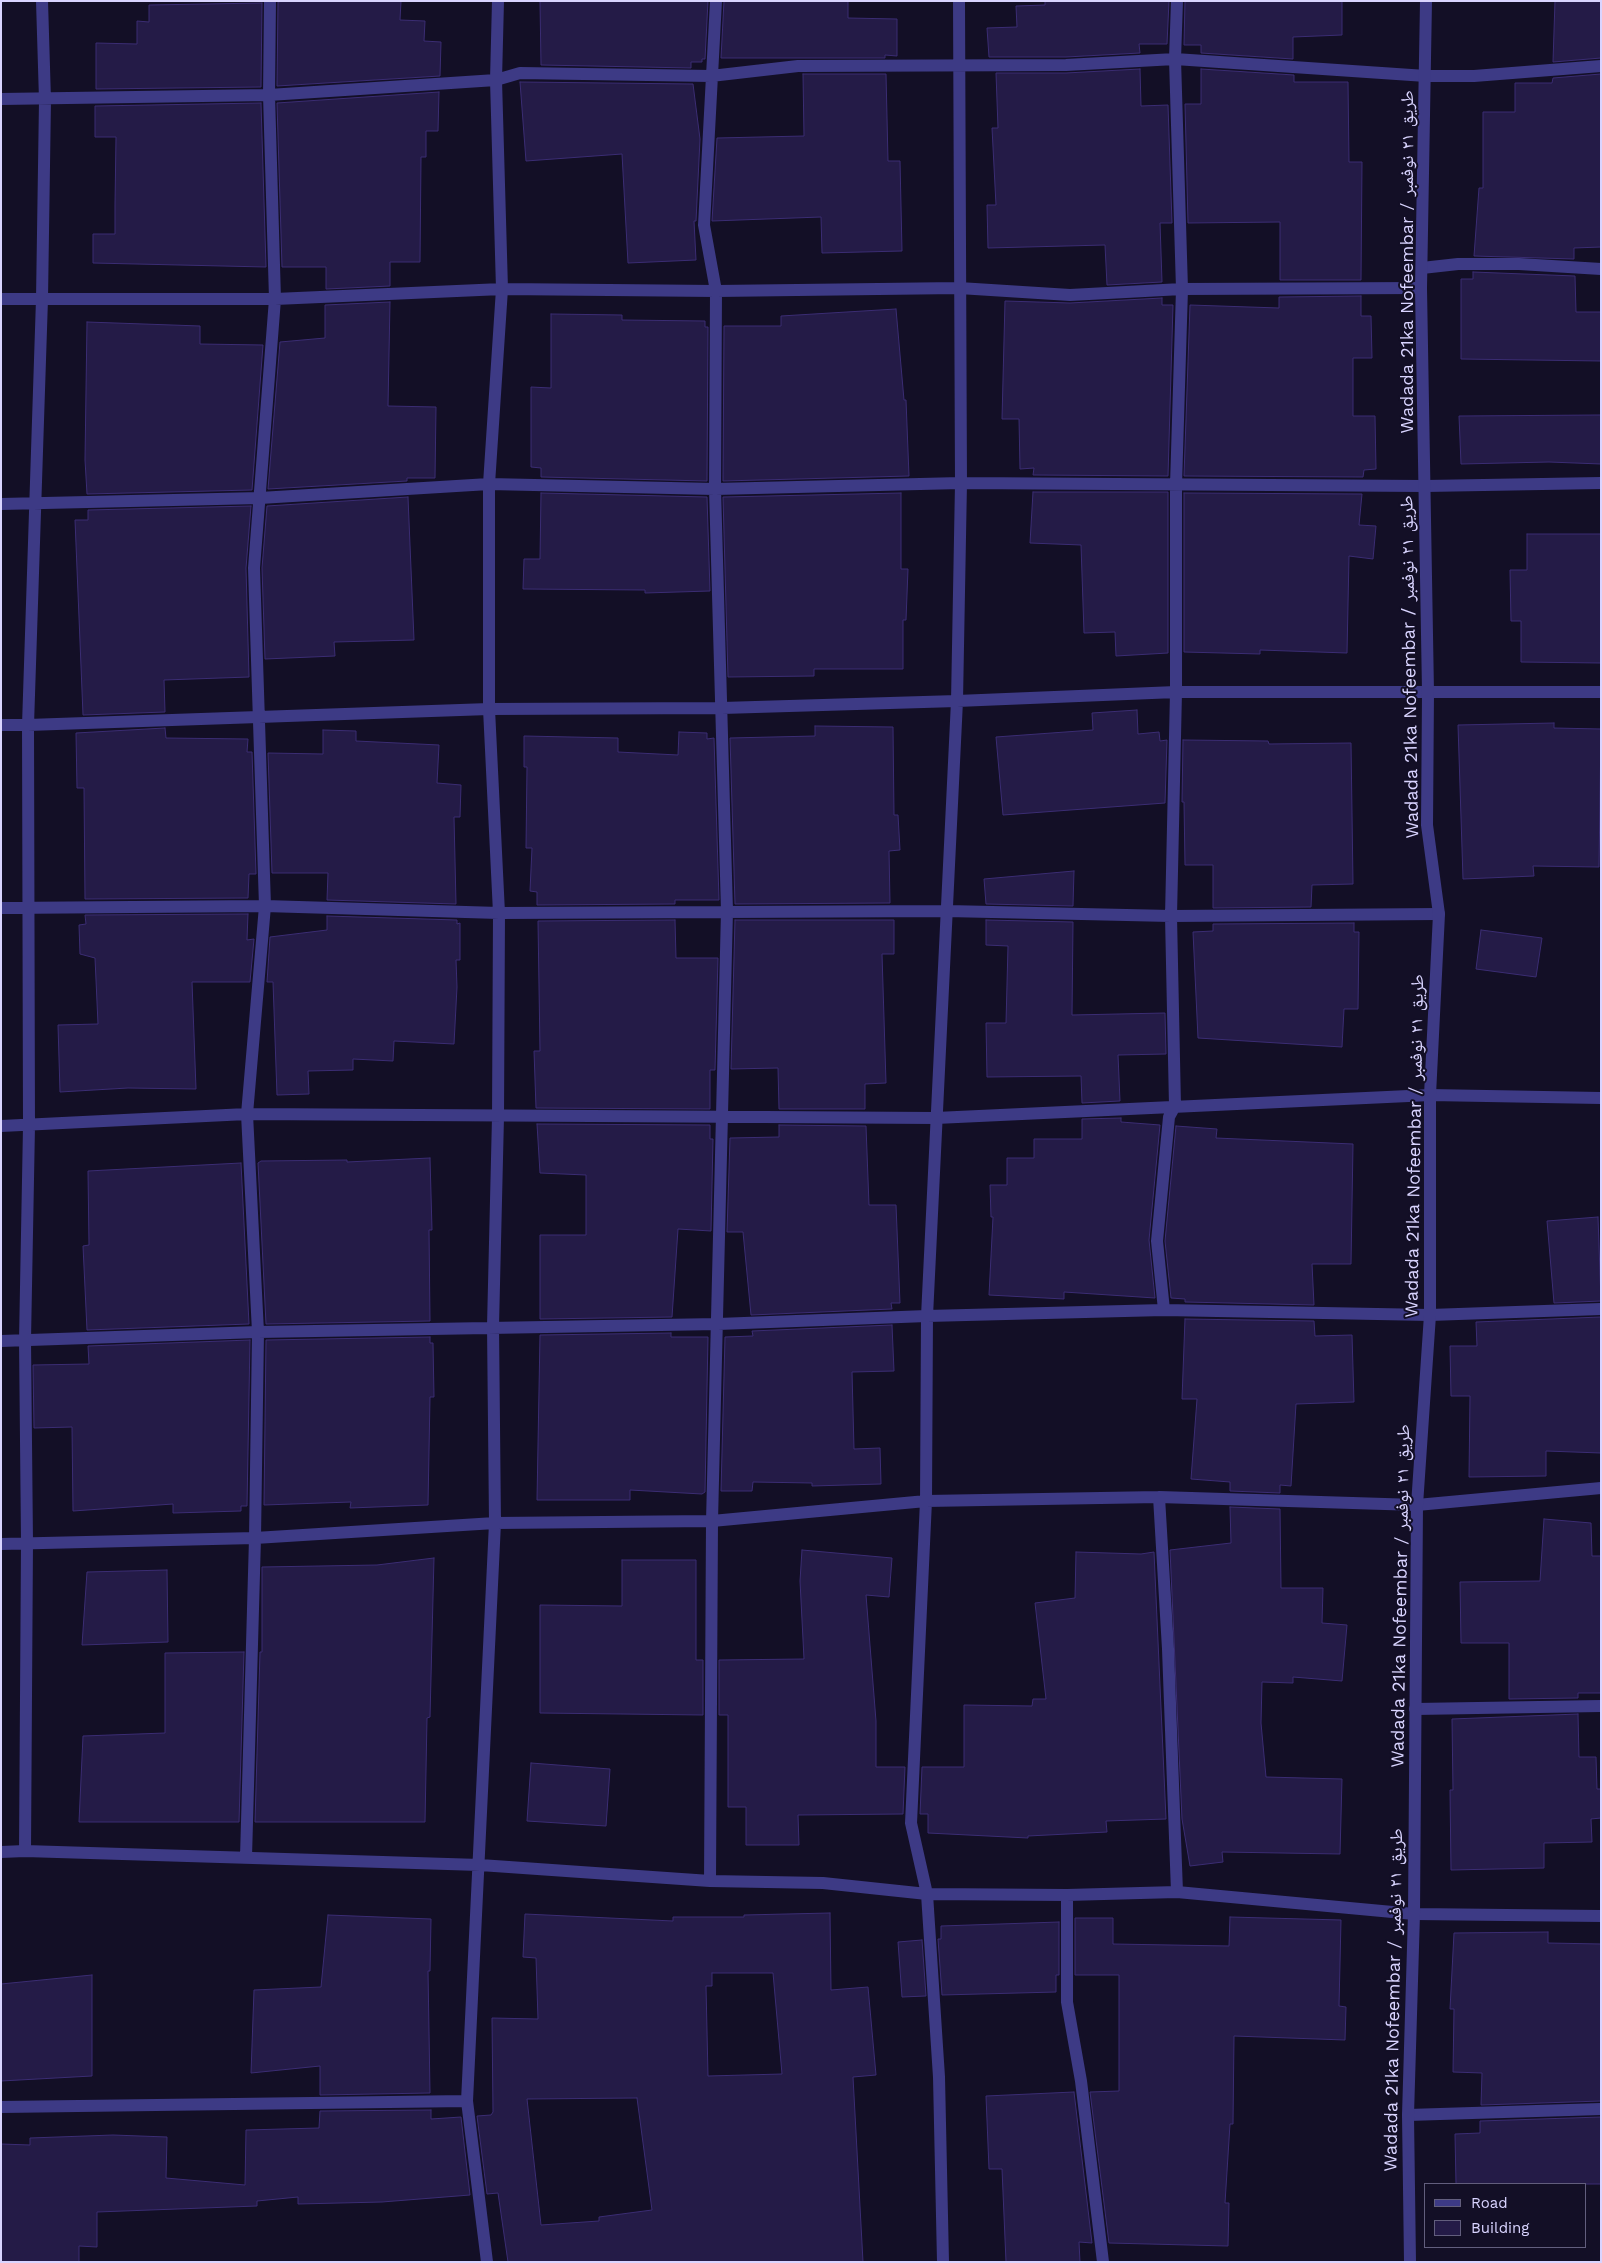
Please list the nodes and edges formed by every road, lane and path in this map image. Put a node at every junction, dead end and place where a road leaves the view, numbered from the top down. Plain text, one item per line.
1 (42, 1) edge
2 (270, 1) edge
3 (498, 1) edge
4 (716, 1) edge
5 (959, 1) edge
6 (1177, 1) edge
7 (1426, 1) edge
8 (1175, 59) junction
9 (958, 66) junction
10 (1601, 66) edge
11 (711, 76) junction
12 (1426, 76) junction
13 (496, 80) junction
14 (269, 95) junction
15 (1, 99) edge
16 (45, 100) junction
17 (1422, 268) junction
18 (1601, 269) edge
19 (959, 288) junction
20 (1421, 288) junction
21 (502, 289) junction
22 (1182, 289) junction
23 (716, 291) junction
24 (1, 299) edge
25 (42, 299) junction
26 (274, 299) junction
27 (961, 483) junction
28 (1601, 483) edge
29 (489, 484) junction
30 (1176, 486) junction
31 (1425, 486) junction
32 (715, 489) junction
33 (260, 498) junction
34 (1, 504) edge
35 (36, 504) junction
36 (1176, 692) junction
37 (1428, 692) junction
38 (1601, 692) edge
39 (956, 701) junction
40 (722, 708) junction
41 (489, 709) junction
42 (257, 717) junction
43 (1, 725) edge
44 (28, 726) junction
45 (265, 906) junction
46 (28, 907) junction
47 (1, 908) edge
48 (727, 911) junction
49 (948, 911) junction
50 (499, 913) junction
51 (1439, 914) junction
52 (1171, 916) junction
53 (1430, 1095) junction
54 (1601, 1098) edge
55 (1175, 1106) junction
56 (247, 1114) junction
57 (498, 1117) junction
58 (722, 1118) junction
59 (936, 1118) junction
60 (1, 1126) edge
61 (30, 1126) junction
62 (1601, 1309) edge
63 (1164, 1310) junction
64 (1430, 1315) junction
65 (926, 1316) junction
66 (718, 1324) junction
67 (493, 1326) junction
68 (258, 1332) junction
69 (25, 1340) junction
70 (1, 1341) edge
71 (1601, 1488) edge
72 (1159, 1497) junction
73 (926, 1502) junction
74 (1417, 1505) junction
75 (712, 1521) junction
76 (495, 1523) junction
77 (255, 1538) junction
78 (27, 1542) junction
79 (1, 1544) edge
80 (1601, 1706) edge
81 (1415, 1709) junction
82 (25, 1851) junction
83 (1, 1852) edge
84 (246, 1857) junction
85 (480, 1865) junction
86 (710, 1881) junction
87 (1177, 1892) junction
88 (926, 1894) junction
89 (1067, 1895) junction
90 (1414, 1914) junction
91 (1601, 1916) edge
92 (467, 2100) junction
93 (1, 2107) edge
94 (1601, 2109) edge
95 (1408, 2114) junction
96 (487, 2262) edge
97 (943, 2262) edge
98 (1102, 2262) edge
99 (1410, 2262) edge

1 - 16 street
2 - 14 street
3 - 13 street
4 - 11 street
5 - 9 street
6 - 8 street
7 - 12 street, Wadada 21ka Nofeembar / طريق ٢١ نوفمبر
8 - 9 street
8 - 12 street
8 - 22 street
9 - 11 street
9 - 19 street
10 - 12 street
11 - 13 street
11 - 23 street
12 - 17 street, Wadada 21ka Nofeembar / طريق ٢١ نوفمبر
13 - 14 street
13 - 21 street
14 - 16 street
14 - 26 street
15 - 16 street
16 - 25 street
17 - 18 street
17 - 20 street, Wadada 21ka Nofeembar / طريق ٢١ نوفمبر
19 - 22 street
19 - 23 street
19 - 27 street
20 - 22 street
20 - 31 street, Wadada 21ka Nofeembar / طريق ٢١ نوفمبر
21 - 23 street
21 - 26 street
21 - 29 street
22 - 30 street
23 - 32 street
24 - 25 street
25 - 26 street
25 - 35 street
26 - 33 street
27 - 30 street
27 - 32 street
27 - 39 street
28 - 31 street
29 - 32 street
29 - 33 street
29 - 41 street
30 - 31 street
30 - 36 street
31 - 37 street, Wadada 21ka Nofeembar / طريق ٢١ نوفمبر
32 - 40 street
33 - 35 street
33 - 42 street
34 - 35 street
35 - 44 street
36 - 37 street
36 - 39 street
36 - 52 street
37 - 38 street
37 - 51 street, Wadada 21ka Nofeembar / طريق ٢١ نوفمبر
39 - 40 street
39 - 49 street
40 - 41 street
40 - 48 street
41 - 42 street
41 - 50 street
42 - 44 street
42 - 45 street
43 - 44 street
44 - 46 street
45 - 46 street
45 - 50 street
45 - 56 street
46 - 47 street
46 - 61 street
48 - 49 street
48 - 50 street
48 - 58 street
49 - 52 street
49 - 59 street
50 - 57 street
51 - 52 street
51 - 53 street, Wadada 21ka Nofeembar / طريق ٢١ نوفمبر
52 - 55 street
53 - 54 street
53 - 55 street
53 - 64 street, Wadada 21ka Nofeembar / طريق ٢١ نوفمبر
55 - 59 street
55 - 63 street
56 - 57 street
56 - 61 street
56 - 68 street
57 - 58 street
57 - 67 street
58 - 59 street
58 - 66 street
59 - 65 street
60 - 61 street
61 - 69 street
62 - 64 street
63 - 64 street
63 - 65 street
64 - 74 street, Wadada 21ka Nofeembar / طريق ٢١ نوفمبر
65 - 66 street
65 - 73 street
66 - 67 street
66 - 75 street
67 - 68 street
67 - 76 street
68 - 69 street
68 - 77 street
69 - 70 street
69 - 78 street
71 - 74 street
72 - 73 street
72 - 74 street
72 - 87 street
73 - 75 street
73 - 88 street
74 - 81 street, Wadada 21ka Nofeembar / طريق ٢١ نوفمبر
75 - 76 street
75 - 86 street
76 - 77 street
76 - 85 street
77 - 78 street
77 - 84 street
78 - 79 street
78 - 82 street
80 - 81 street
81 - 90 street, Wadada 21ka Nofeembar / طريق ٢١ نوفمبر
82 - 83 street
82 - 84 street
84 - 85 street
85 - 86 street
85 - 92 street
86 - 88 street
87 - 89 street
87 - 90 street
88 - 89 street
88 - 97 street
89 - 98 street
90 - 91 street
90 - 95 street, Wadada 21ka Nofeembar / طريق ٢١ نوفمبر
92 - 93 street
92 - 96 street
94 - 95 street
95 - 99 street, Wadada 21ka Nofeembar / طريق ٢١ نوفمبر

